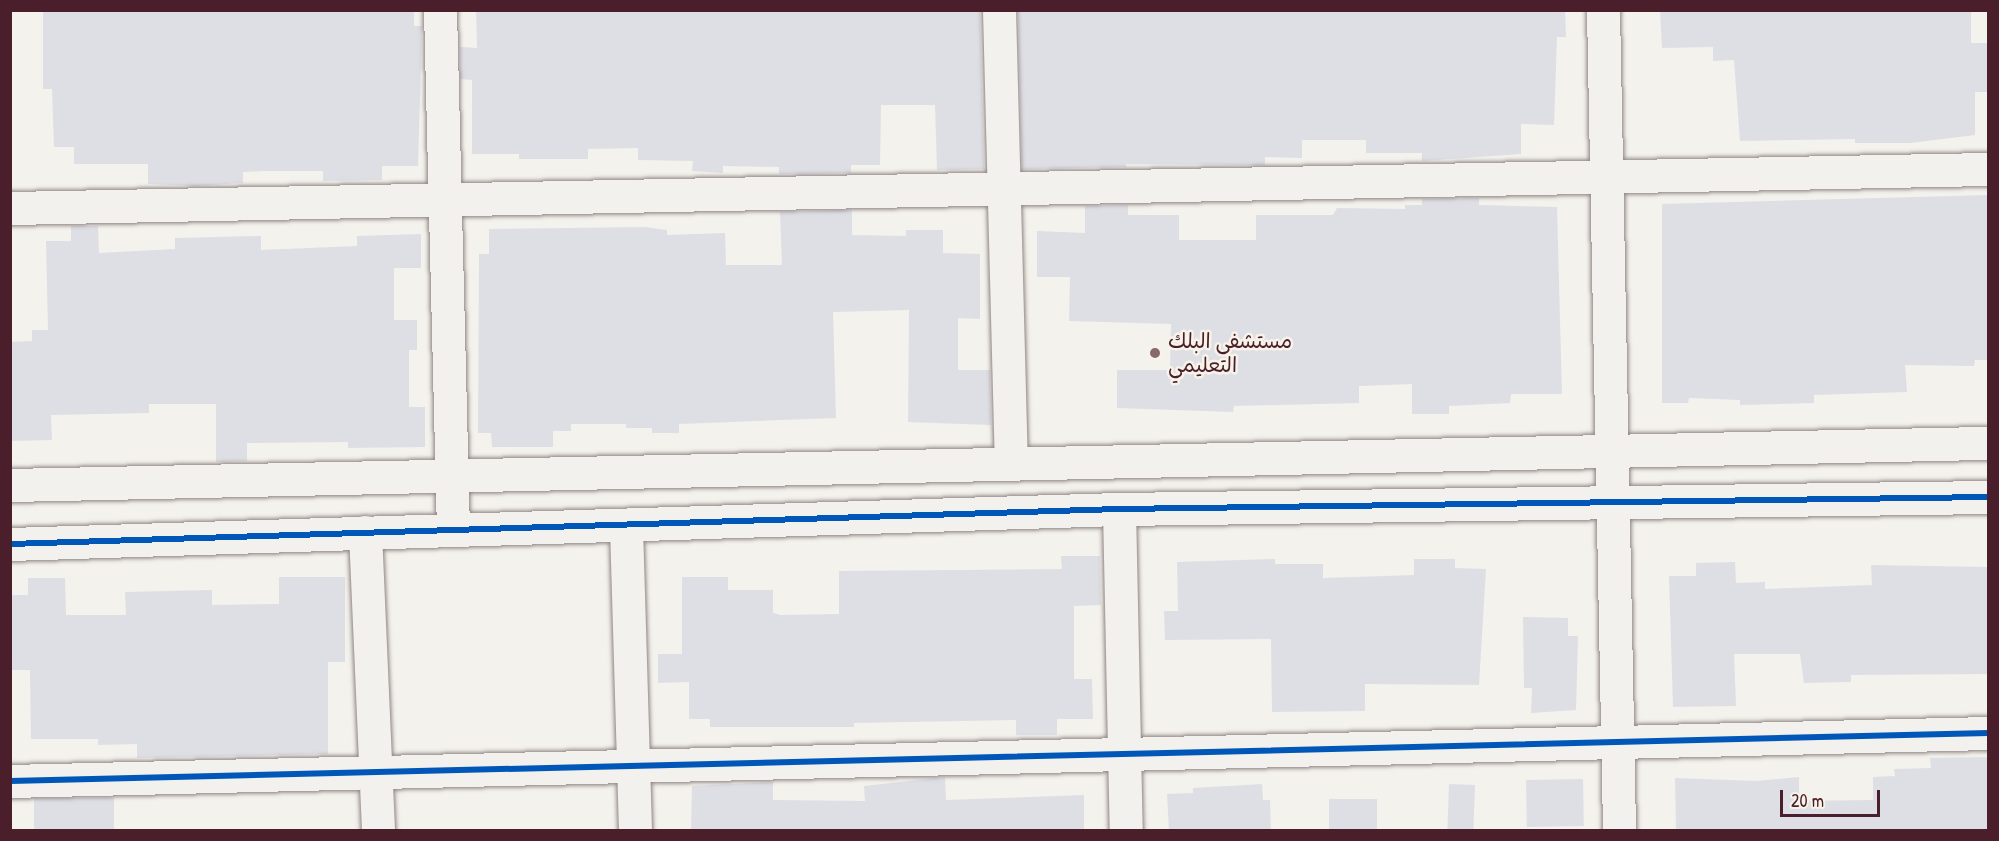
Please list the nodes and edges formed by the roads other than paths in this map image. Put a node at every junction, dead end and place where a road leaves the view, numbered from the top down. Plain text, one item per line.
1 (440, 10) edge
2 (999, 10) edge
3 (1602, 10) edge
4 (1989, 169) edge
5 (1606, 178) junction
6 (1004, 186) junction
7 (445, 201) junction
8 (10, 208) edge
9 (1989, 443) edge
10 (1612, 453) junction
11 (1011, 464) junction
12 (451, 475) junction
13 (10, 485) edge
14 (1989, 497) edge
15 (1612, 503) junction
16 (1119, 509) junction
17 (626, 526) junction
18 (453, 530) junction
19 (365, 532) junction
20 (10, 544) edge
21 (1989, 733) edge
22 (1618, 744) junction
23 (1124, 753) junction
24 (634, 764) junction
25 (376, 769) junction
26 (10, 781) edge
27 (378, 831) edge
28 (635, 831) edge
29 (1126, 831) edge
30 (1619, 831) edge

1 - 7 street
2 - 6 street
3 - 5 street
4 - 5 street
5 - 6 street
5 - 10 street
6 - 7 street
6 - 11 street
7 - 8 street
7 - 12 street
9 - 10 street
10 - 11 street
10 - 15 street
11 - 12 street
12 - 13 street
12 - 18 street
14 - 15 street
15 - 16 street
15 - 22 street
16 - 17 street
16 - 23 street
17 - 18 street
17 - 24 street
18 - 19 street
19 - 20 street
19 - 25 street
21 - 22 street
22 - 23 street
22 - 30 street
23 - 24 street
23 - 29 street
24 - 25 street
24 - 28 street
25 - 26 street
25 - 27 street

